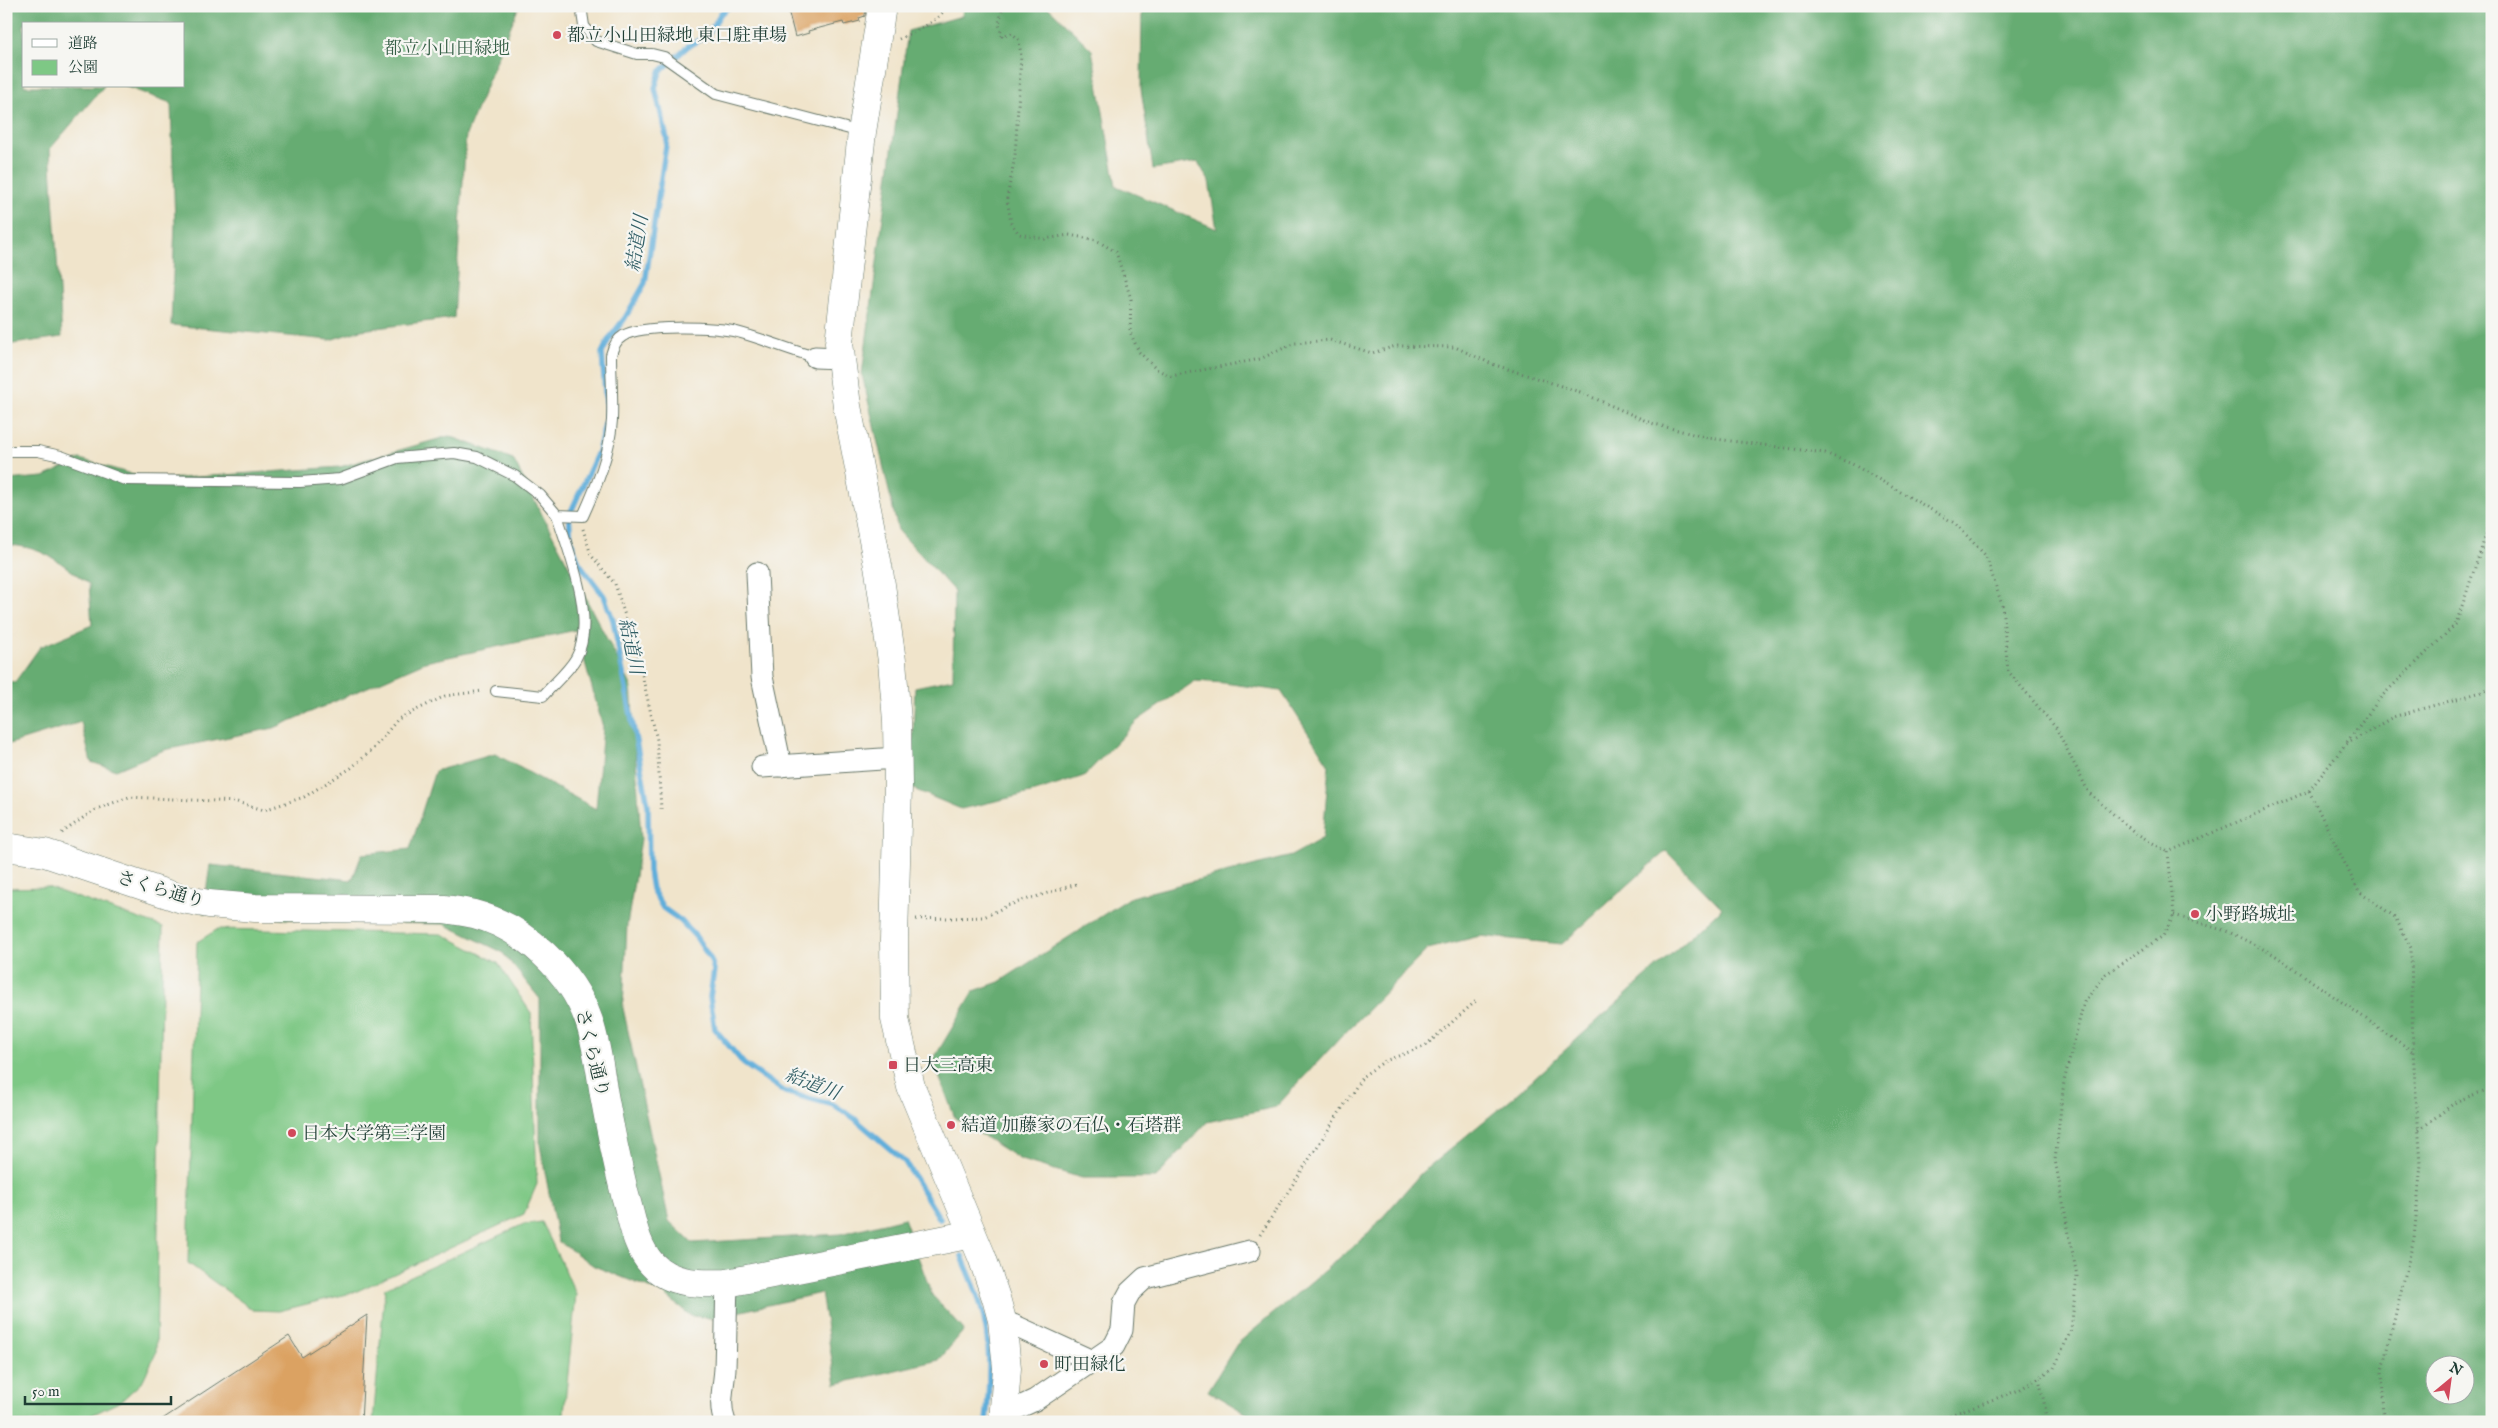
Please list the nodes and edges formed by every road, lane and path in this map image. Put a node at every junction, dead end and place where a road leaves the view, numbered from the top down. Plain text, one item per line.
1 (581, 6) edge
2 (882, 6) edge
3 (948, 6) edge
4 (1003, 6) edge
5 (875, 48) junction
6 (862, 132) junction
7 (827, 358) junction
8 (6, 451) edge
9 (560, 515) junction
10 (581, 515) junction
11 (2492, 517) edge
12 (757, 573) dead end
13 (2492, 689) edge
14 (496, 691) joint
15 (2345, 745) junction
16 (897, 758) junction
17 (2309, 791) junction
18 (661, 809) dead end
19 (6, 847) edge
20 (2168, 852) junction
21 (45, 853) junction
22 (1077, 884) dead end
23 (2174, 914) junction
24 (894, 919) junction
25 (1476, 1001) dead end
26 (2412, 1052) junction
27 (2492, 1088) edge
28 (2418, 1130) junction
29 (972, 1234) junction
30 (1250, 1251) joint
31 (727, 1283) junction
32 (1002, 1320) junction
33 (1092, 1361) junction
34 (2039, 1378) junction
35 (1004, 1418) edge
36 (725, 1422) edge
37 (1931, 1422) edge
38 (2048, 1422) edge
39 (2384, 1422) edge

1 - 6 lane
2 - 5 street
3 - 5 path
4 - 20 path
5 - 6 street
6 - 7 street
7 - 10 lane
7 - 16 street
8 - 9 lane
9 - 10 lane
9 - 14 lane
10 - 18 path
11 - 15 path
12 - 16 street
13 - 15 path
14 - 21 path
15 - 17 path
16 - 24 street
17 - 20 path
17 - 26 path
19 - 21 street, さくら通り
20 - 23 path
21 - 31 street, さくら通り
22 - 24 path
23 - 26 path
23 - 34 path
24 - 29 street
25 - 30 path
26 - 28 path
27 - 28 path
28 - 39 path
29 - 31 street, さくら通り
29 - 32 street
30 - 33 street
31 - 36 street
32 - 33 street
32 - 35 street
33 - 35 street
34 - 37 path
34 - 38 path

